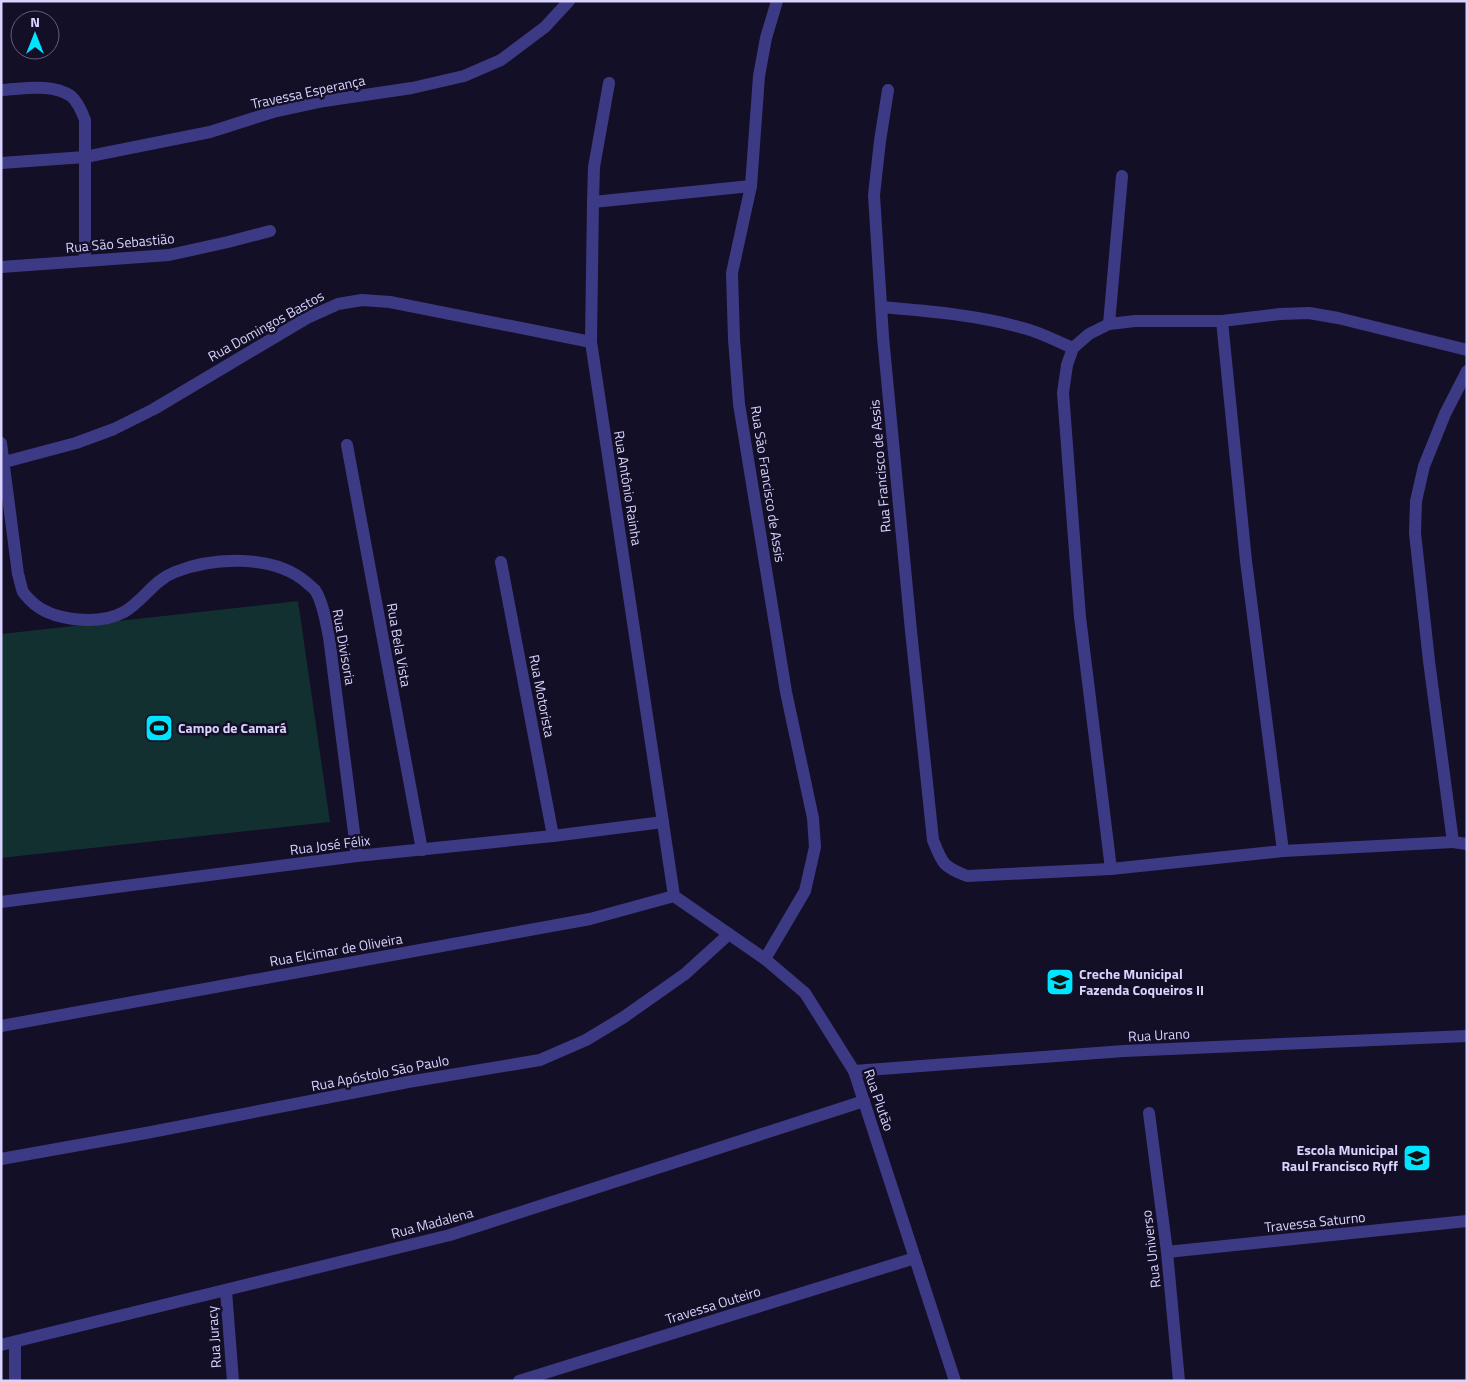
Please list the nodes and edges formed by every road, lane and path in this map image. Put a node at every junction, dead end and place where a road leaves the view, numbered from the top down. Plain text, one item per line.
1 (569, 1) edge
2 (777, 1) edge
3 (609, 83) dead end
4 (1, 90) edge
5 (888, 90) dead end
6 (85, 157) junction
7 (1, 163) edge
8 (1122, 176) dead end
9 (751, 186) junction
10 (593, 202) junction
11 (270, 231) dead end
12 (85, 261) junction
13 (1, 267) edge
14 (881, 307) junction
15 (1222, 321) junction
16 (1109, 324) junction
17 (591, 342) junction
18 (1073, 348) junction
19 (1467, 350) edge
20 (1467, 371) edge
21 (1, 443) edge
22 (347, 446) dead end
23 (2, 463) edge
24 (501, 562) dead end
25 (663, 822) junction
26 (553, 836) junction
27 (1453, 842) junction
28 (1467, 844) edge
29 (422, 850) junction
30 (1284, 851) junction
31 (357, 856) junction
32 (1111, 869) junction
33 (674, 896) junction
34 (1, 902) edge
35 (729, 934) junction
36 (765, 959) junction
37 (1, 1026) edge
38 (1467, 1036) edge
39 (854, 1071) junction
40 (864, 1101) junction
41 (1149, 1113) dead end
42 (1, 1159) edge
43 (1467, 1221) edge
44 (1167, 1252) junction
45 (915, 1258) junction
46 (226, 1291) junction
47 (15, 1342) junction
48 (1, 1345) edge
49 (15, 1381) edge
50 (232, 1381) edge
51 (519, 1381) edge
52 (955, 1381) edge
53 (1180, 1381) edge

1 - 6 street, Travessa Esperança
2 - 9 street, Rua São Francisco de Assis
3 - 10 street, Rua Antônio Rainha
4 - 6 street
5 - 14 street, Rua Francisco de Assis
6 - 7 street, Travessa Esperança
6 - 12 street
8 - 16 street
9 - 10 street
9 - 36 street, Rua São Francisco de Assis
10 - 17 street, Rua Antônio Rainha
11 - 12 street, Rua São Sebastião
12 - 13 street, Rua São Sebastião
14 - 18 street
14 - 32 street, Rua Francisco de Assis
15 - 16 street
15 - 19 street
15 - 30 street
16 - 18 street
17 - 23 street, Rua Domingos Bastos
17 - 25 street, Rua Antônio Rainha
18 - 32 street
20 - 27 street
21 - 23 street, Rua Divisoria
22 - 29 street, Rua Bela Vista
23 - 31 street, Rua Divisoria
24 - 26 street, Rua Motorista
25 - 26 street, Rua José Félix
25 - 33 street, Rua Antônio Rainha
26 - 29 street, Rua José Félix
27 - 28 street, Rua Francisco de Assis
27 - 30 street, Rua Francisco de Assis
29 - 31 street, Rua José Félix
30 - 32 street, Rua Francisco de Assis
31 - 34 street, Rua José Félix
33 - 35 street, Rua Plutão
33 - 37 street, Rua Elcimar de Oliveira
35 - 36 street, Rua Plutão
35 - 42 street, Rua Apóstolo São Paulo
36 - 39 street, Rua Plutão
38 - 39 street, Rua Urano
39 - 40 street, Rua Plutão
40 - 45 street, Rua Plutão
40 - 46 street, Rua Madalena
41 - 44 street, Rua Universo
43 - 44 street, Travessa Saturno
44 - 53 street, Rua Universo
45 - 51 street, Travessa Outeiro
45 - 52 street, Rua Plutão
46 - 47 street, Rua Madalena
46 - 50 street, Rua Juracy
47 - 48 street, Rua Madalena
47 - 49 street

